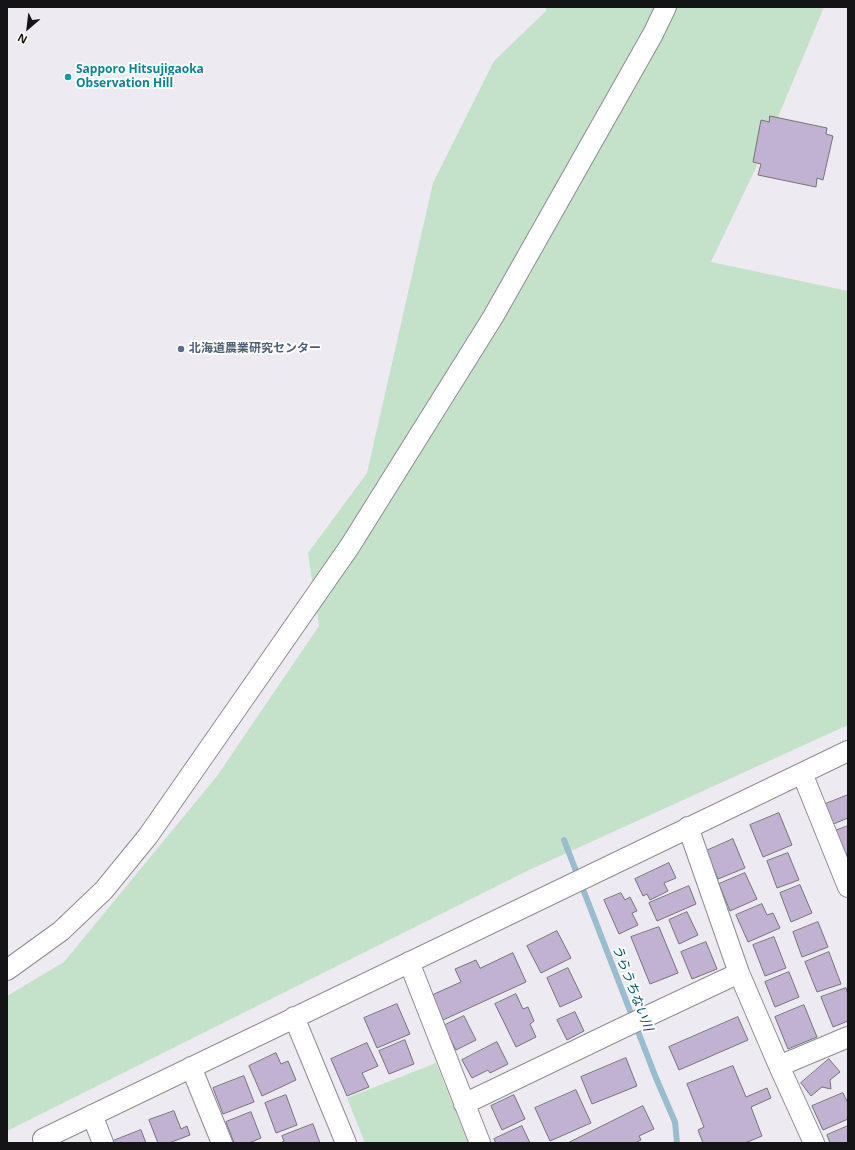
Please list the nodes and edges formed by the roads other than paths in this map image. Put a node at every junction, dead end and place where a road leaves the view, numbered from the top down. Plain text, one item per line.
1 (666, 7) edge
2 (848, 751) edge
3 (802, 773) junction
4 (688, 828) junction
5 (848, 887) edge
6 (409, 962) junction
7 (7, 970) edge
8 (740, 973) junction
9 (294, 1017) junction
10 (848, 1037) edge
11 (779, 1066) junction
12 (191, 1067) junction
13 (464, 1104) junction
14 (92, 1115) junction
15 (43, 1139) dead end
16 (102, 1143) edge
17 (222, 1143) edge
18 (346, 1143) edge
19 (480, 1143) edge
20 (814, 1143) edge

1 - 7 street
2 - 3 street
3 - 4 street
3 - 5 street
4 - 6 street
4 - 8 street
6 - 9 street
6 - 13 street
8 - 11 street
8 - 13 street
9 - 12 street
9 - 18 street
10 - 11 street
11 - 20 street
12 - 14 street
12 - 17 street
13 - 19 street
14 - 15 street
14 - 16 street

